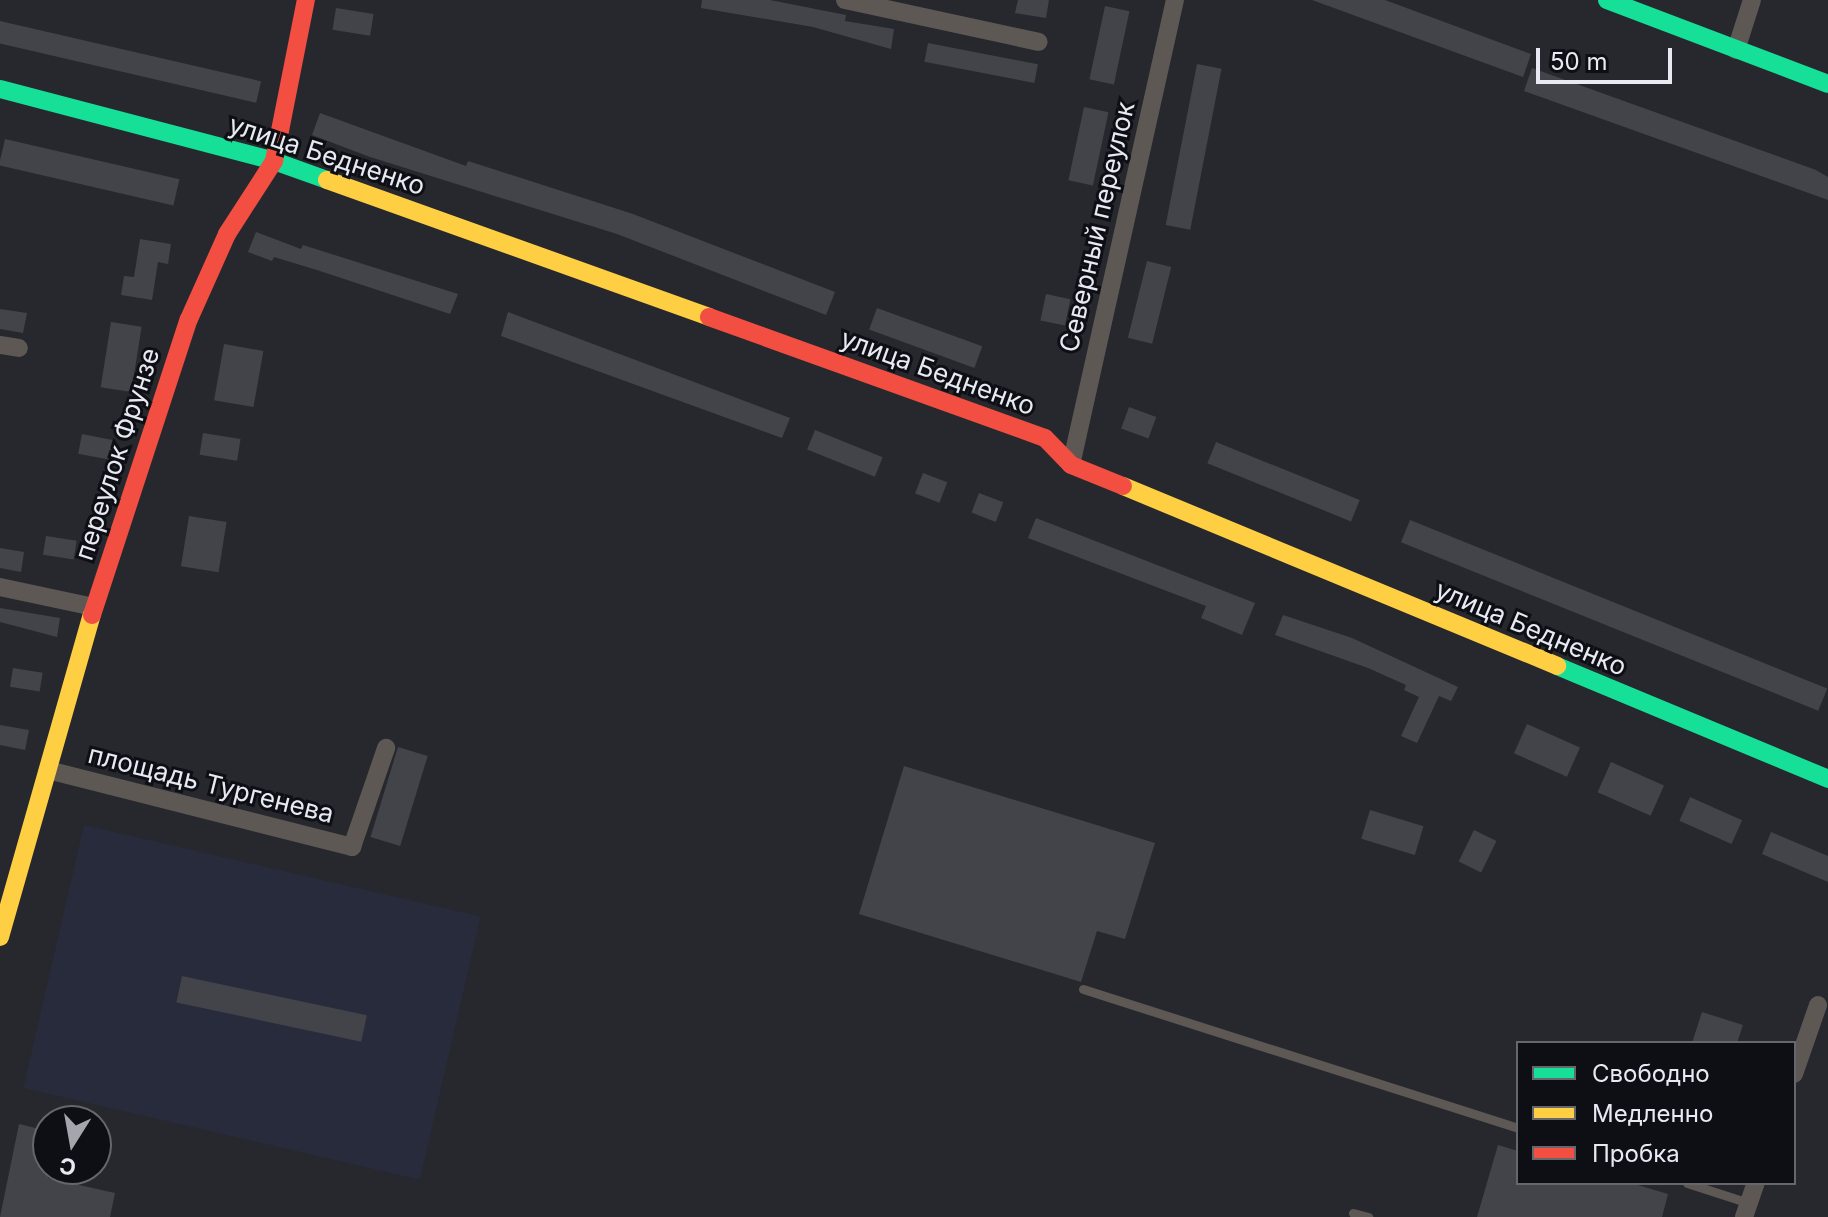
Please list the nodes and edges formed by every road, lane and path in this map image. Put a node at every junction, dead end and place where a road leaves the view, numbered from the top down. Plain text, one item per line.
1 (306, 0) edge
2 (845, 0) edge
3 (1175, 0) edge
4 (1607, 0) edge
5 (1752, 0) edge
6 (1039, 42) dead end
7 (1736, 50) junction
8 (1828, 84) edge
9 (0, 89) edge
10 (274, 161) junction
11 (0, 345) edge
12 (19, 348) dead end
13 (1071, 465) junction
14 (0, 587) edge
15 (94, 607) junction
16 (386, 748) dead end
17 (48, 770) junction
18 (1828, 779) edge
19 (0, 937) edge
20 (1083, 989) dead end
21 (1818, 1005) dead end
22 (1796, 1068) edge
23 (1516, 1127) edge
24 (1691, 1185) edge
25 (1755, 1185) edge
26 (1746, 1210) edge
27 (1353, 1213) dead end
28 (1368, 1217) edge

1 - 10 street, переулок Фрунзе
2 - 6 street
3 - 13 street, Северный переулок
4 - 7 street
5 - 7 street
7 - 8 street
9 - 10 street, улица Бедненко
10 - 13 street, улица Бедненко
10 - 15 street, переулок Фрунзе
11 - 12 street
13 - 18 street, улица Бедненко
14 - 15 street
15 - 17 street, переулок Фрунзе
16 - 17 street, площадь Тургенева
17 - 19 street, переулок Фрунзе
20 - 23 lane
21 - 22 street
24 - 26 lane
25 - 26 street
27 - 28 lane

